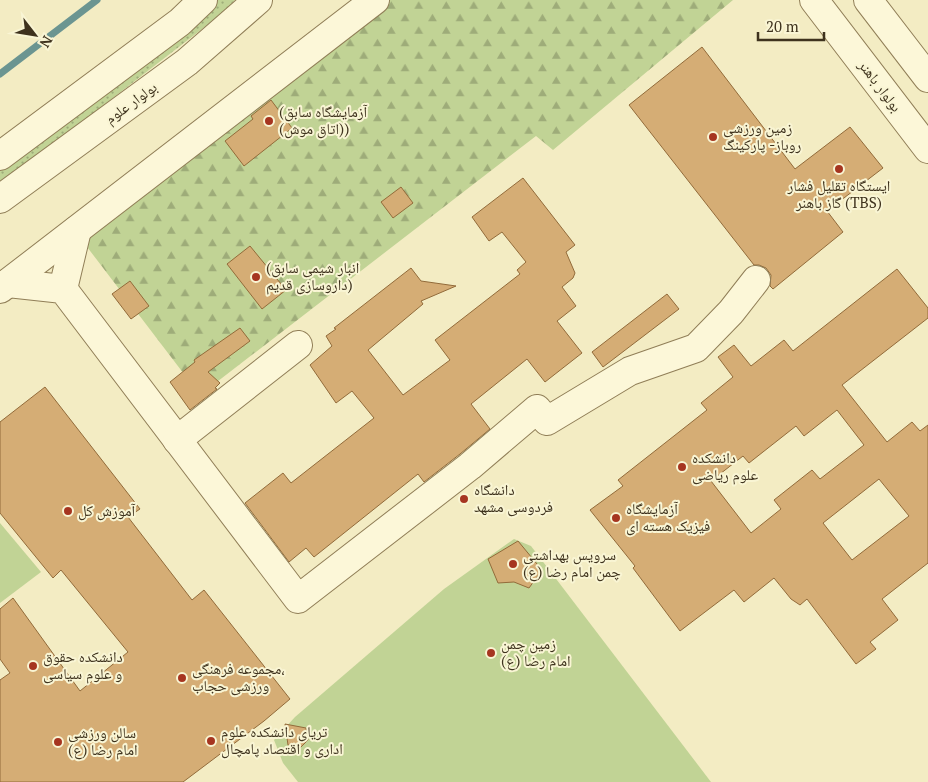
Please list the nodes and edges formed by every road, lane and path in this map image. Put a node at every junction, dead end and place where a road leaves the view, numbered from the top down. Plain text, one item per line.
1 (203, 0) edge
2 (258, 0) edge
3 (375, 0) edge
4 (814, 0) edge
5 (868, 0) edge
6 (928, 78) edge
7 (928, 148) edge
8 (0, 156) edge
9 (0, 199) edge
10 (77, 230) junction
11 (756, 280) dead end
12 (4, 286) edge
13 (63, 289) junction
14 (298, 345) dead end
15 (177, 440) junction

1 - 8 street
2 - 9 street, بولوار علوم
3 - 10 street
4 - 7 street, بولوار باهنر
5 - 6 street
10 - 12 street
10 - 13 street
11 - 15 street
12 - 13 street
13 - 15 street
14 - 15 street

